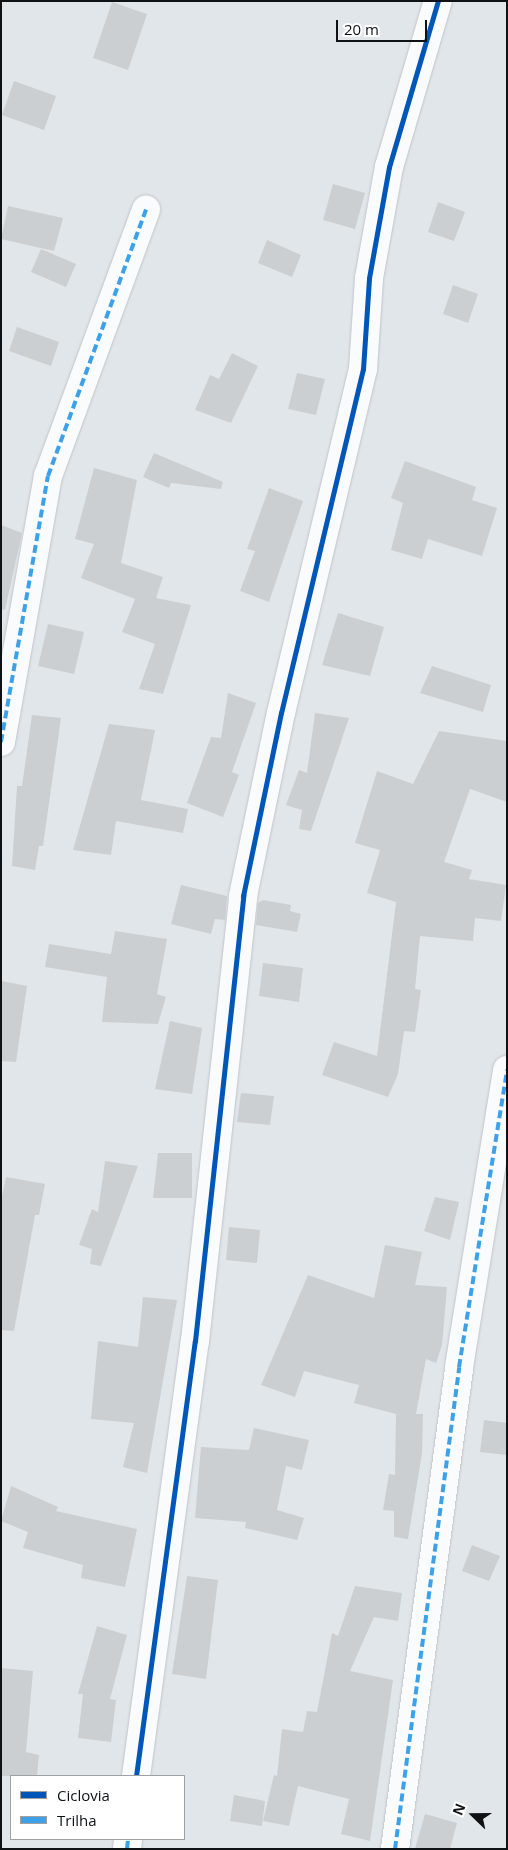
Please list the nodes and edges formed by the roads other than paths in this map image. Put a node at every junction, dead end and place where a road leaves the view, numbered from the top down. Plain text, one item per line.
1 (438, 1) edge
2 (146, 209) dead end
3 (1, 742) edge
4 (507, 1070) edge
5 (136, 1775) edge
6 (395, 1849) edge

1 - 5 street
2 - 3 street
4 - 6 street

